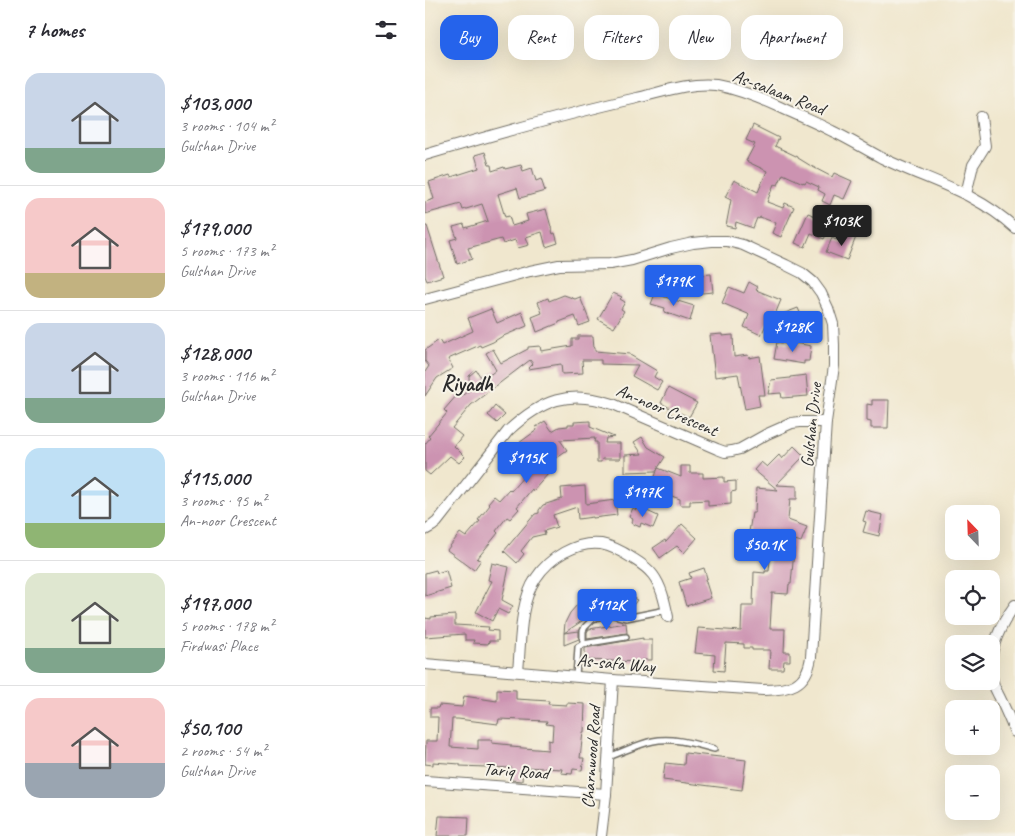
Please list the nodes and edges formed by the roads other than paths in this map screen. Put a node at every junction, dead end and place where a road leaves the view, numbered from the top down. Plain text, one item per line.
1 (981, 117) dead end
2 (425, 155) edge
3 (966, 194) junction
4 (1015, 228) edge
5 (425, 299) edge
6 (826, 422) junction
7 (425, 530) edge
8 (1015, 606) edge
9 (668, 614) joint
10 (626, 637) dead end
11 (583, 644) junction
12 (425, 664) edge
13 (518, 671) junction
14 (576, 677) junction
15 (802, 679) joint
16 (613, 680) junction
17 (1015, 732) edge
18 (714, 749) dead end
19 (608, 757) junction
20 (425, 781) edge
21 (606, 794) junction
22 (601, 836) edge

1 - 3 street
2 - 3 street, As-salaam Road
3 - 4 street, As-salaam Road
5 - 6 street, Gulshan Drive
6 - 7 street, An-noor Crescent
6 - 15 street, Gulshan Drive
8 - 17 street
9 - 11 lane
9 - 13 street
10 - 11 lane
11 - 14 lane
12 - 13 street, As-safa Way
13 - 14 street, As-safa Way
14 - 16 street, As-safa Way
15 - 16 street, As-safa Way
16 - 19 street, Charnwood Road
18 - 19 lane
19 - 21 street, Charnwood Road
20 - 21 street, Tariq Road
21 - 22 street, Charnwood Road

